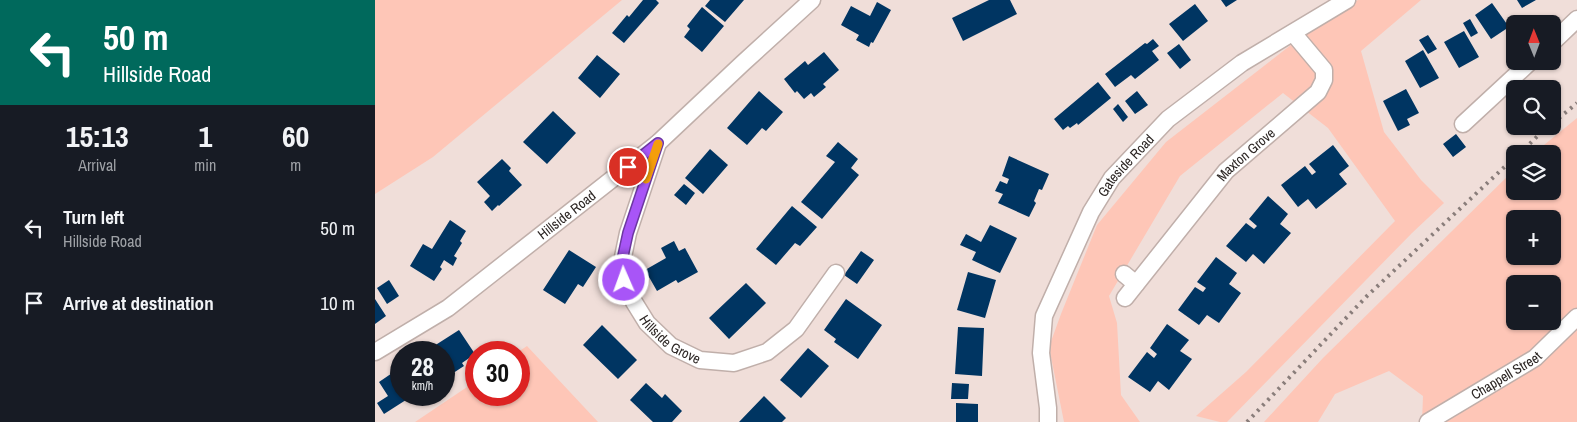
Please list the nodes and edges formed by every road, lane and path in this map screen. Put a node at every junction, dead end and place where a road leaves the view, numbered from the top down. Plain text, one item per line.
1 (812, 0) edge
2 (1347, 0) edge
3 (1577, 19) edge
4 (1293, 33) junction
5 (1561, 34) edge
6 (1521, 70) edge
7 (1463, 124) dead end
8 (658, 143) junction
9 (836, 273) dead end
10 (1125, 298) dead end
11 (1577, 317) edge
12 (375, 352) edge
13 (1048, 422) edge
14 (1428, 422) edge

1 - 8 street, Hillside Road
2 - 4 street, Gateside Road
3 - 5 street
4 - 10 street, Maxton Grove
4 - 13 street, Gateside Road
6 - 7 street
8 - 9 street, Hillside Grove
8 - 12 street, Hillside Road
11 - 14 street, Chappell Street

